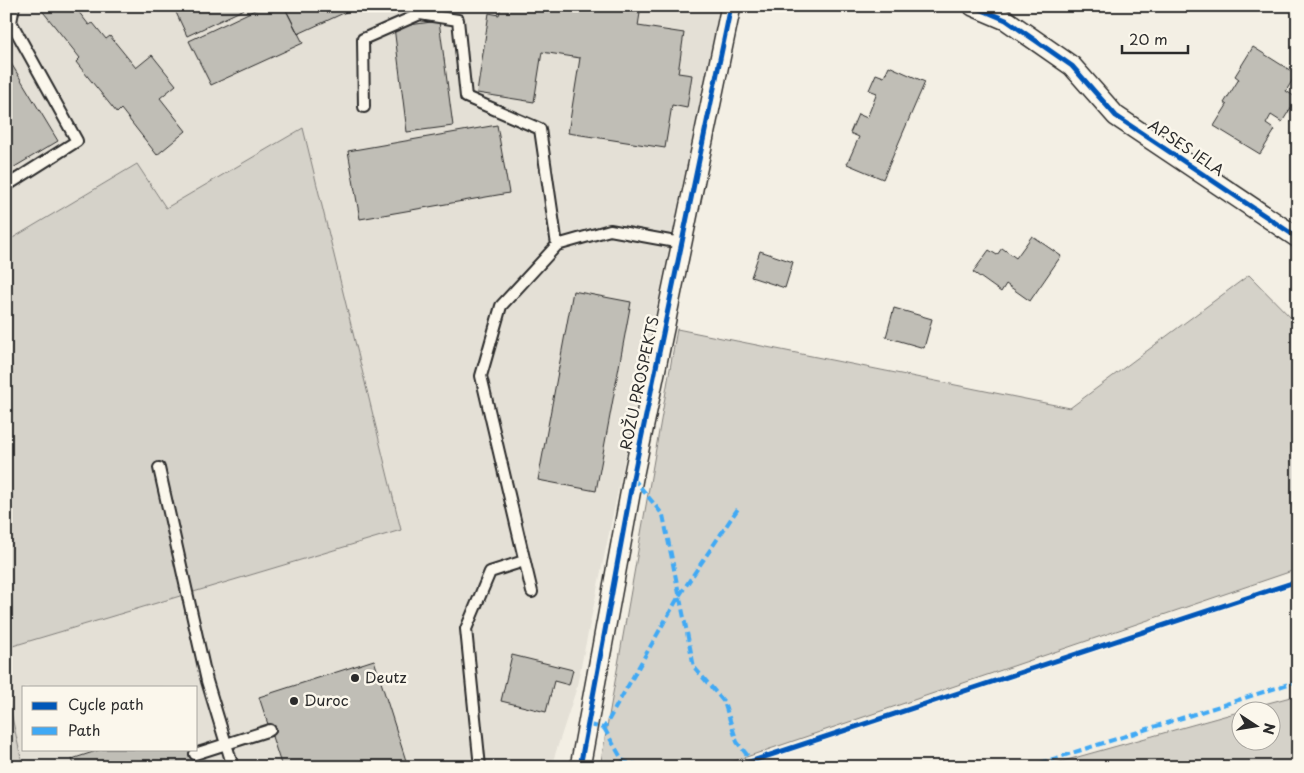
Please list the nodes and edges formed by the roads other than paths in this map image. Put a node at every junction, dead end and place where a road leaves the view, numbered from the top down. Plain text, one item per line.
1 (14, 6) edge
2 (731, 6) edge
3 (973, 6) edge
4 (364, 107) dead end
5 (6, 186) edge
6 (1298, 238) edge
7 (681, 243) junction
8 (557, 244) junction
9 (159, 468) dead end
10 (524, 561) junction
11 (532, 592) dead end
12 (270, 730) dead end
13 (226, 744) junction
14 (195, 754) dead end
15 (233, 767) edge
16 (480, 767) edge
17 (580, 767) edge

1 - 5 lane
2 - 7 street, ROŽU PROSPEKTS
3 - 6 street, APSES IELA
4 - 8 lane
7 - 8 lane
7 - 17 street, ROŽU PROSPEKTS
8 - 10 lane
9 - 13 lane
10 - 11 lane
10 - 16 lane
12 - 13 lane
13 - 14 lane
13 - 15 lane

